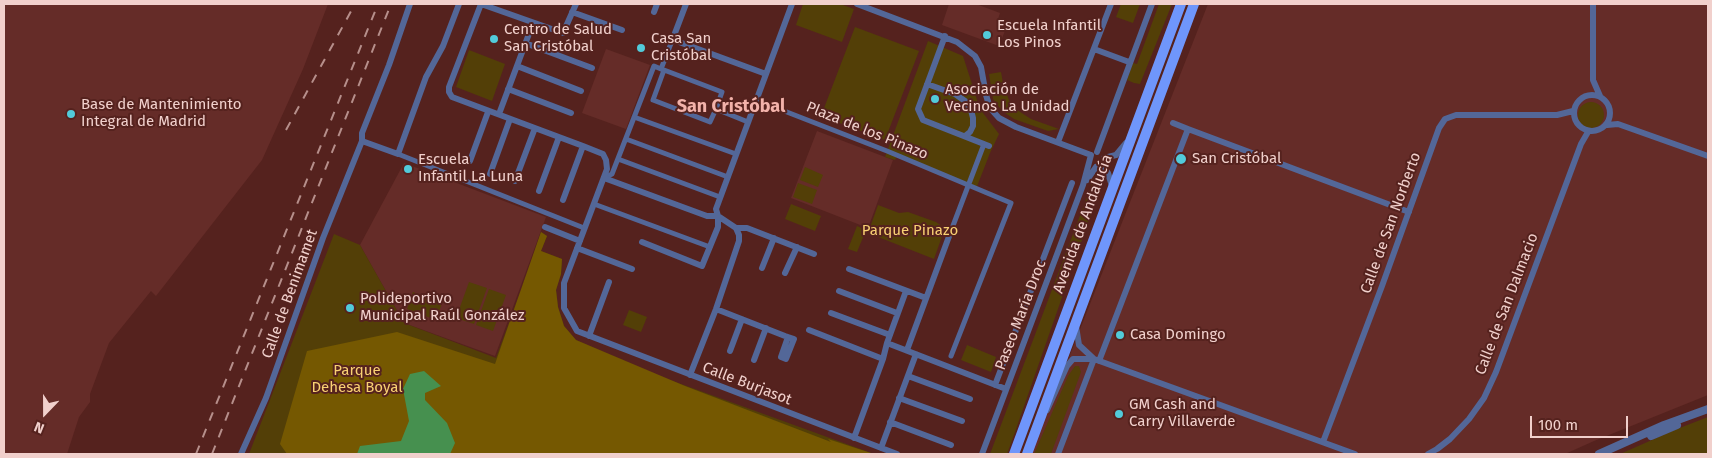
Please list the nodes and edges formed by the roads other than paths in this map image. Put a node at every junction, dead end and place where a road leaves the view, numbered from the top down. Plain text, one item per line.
1 (410, 4) edge
2 (459, 4) edge
3 (481, 4) edge
4 (576, 4) edge
5 (657, 4) edge
6 (686, 4) edge
7 (792, 4) edge
8 (857, 4) edge
9 (1111, 4) edge
10 (1152, 4) edge
11 (1181, 4) edge
12 (1194, 4) edge
13 (1593, 4) edge
14 (572, 12) junction
15 (654, 12) dead end
16 (532, 23) junction
17 (622, 30) dead end
18 (675, 33) junction
19 (945, 36) junction
20 (525, 43) junction
21 (1094, 49) junction
22 (1129, 62) junction
23 (517, 66) junction
24 (592, 68) dead end
25 (662, 70) junction
26 (766, 74) junction
27 (1593, 80) junction
28 (927, 84) junction
29 (508, 89) junction
30 (581, 91) dead end
31 (1585, 96) junction
32 (1600, 96) junction
33 (756, 100) junction
34 (716, 109) junction
35 (1573, 111) junction
36 (488, 112) junction
37 (571, 113) dead end
38 (499, 114) junction
39 (1610, 114) junction
40 (1557, 115) junction
41 (634, 117) junction
42 (510, 119) junction
43 (1574, 120) junction
44 (748, 122) junction
45 (1173, 122) dead end
46 (1618, 124) junction
47 (1607, 125) junction
48 (1579, 127) junction
49 (535, 128) junction
50 (1188, 128) junction
51 (1133, 131) junction
52 (1588, 132) junction
53 (965, 136) junction
54 (559, 137) junction
55 (626, 139) junction
56 (362, 141) junction
57 (1058, 142) junction
58 (1581, 144) junction
59 (987, 145) joint
60 (583, 146) junction
61 (1094, 153) junction
62 (398, 154) junction
63 (736, 154) junction
64 (1708, 156) edge
65 (618, 159) junction
66 (470, 161) dead end
67 (1098, 163) junction
68 (490, 174) dead end
69 (728, 177) junction
70 (604, 178) junction
71 (515, 181) dead end
72 (1072, 184) dead end
73 (969, 185) junction
74 (1112, 187) junction
75 (538, 191) dead end
76 (720, 197) junction
77 (563, 200) dead end
78 (594, 204) junction
79 (1409, 212) junction
80 (718, 216) junction
81 (545, 227) dead end
82 (584, 228) junction
83 (736, 228) junction
84 (951, 231) joint
85 (774, 238) junction
86 (580, 241) junction
87 (642, 242) dead end
88 (710, 247) junction
89 (797, 247) junction
90 (577, 248) junction
91 (814, 254) dead end
92 (762, 268) dead end
93 (632, 269) dead end
94 (849, 269) dead end
95 (785, 273) dead end
96 (609, 282) dead end
97 (839, 291) dead end
98 (906, 291) junction
99 (926, 298) junction
100 (716, 309) junction
101 (831, 313) dead end
102 (897, 313) junction
103 (742, 319) junction
104 (1076, 324) junction
105 (766, 328) junction
106 (809, 330) dead end
107 (890, 335) junction
108 (589, 336) junction
109 (788, 337) dead end
110 (887, 343) junction
111 (907, 350) junction
112 (730, 351) dead end
113 (916, 354) junction
114 (951, 356) dead end
115 (883, 359) junction
116 (754, 360) dead end
117 (1096, 360) junction
118 (690, 375) junction
119 (908, 376) junction
120 (995, 385) junction
121 (1006, 389) junction
122 (899, 398) junction
123 (970, 399) dead end
124 (1708, 409) edge
125 (1708, 414) edge
126 (962, 421) dead end
127 (890, 422) junction
128 (1038, 424) junction
129 (854, 438) junction
130 (1323, 442) junction
131 (951, 445) dead end
132 (881, 448) junction
133 (241, 454) edge
134 (897, 454) edge
135 (982, 454) edge
136 (1014, 454) edge
137 (1027, 454) edge
138 (1058, 454) edge
139 (1355, 454) edge
140 (1428, 454) edge
141 (1599, 454) edge
142 (1610, 454) edge

1 - 56 street, Calle de Benimamet
2 - 62 street
3 - 16 street
3 - 36 street
4 - 14 street
5 - 15 street
6 - 18 street
7 - 26 street
8 - 19 street
9 - 21 street
10 - 22 street, Paseo María Droc
11 - 51 main road, Avenida de Andalucía
12 - 104 main road, Avenida de Andalucía
13 - 27 street
14 - 16 street
14 - 17 street
16 - 20 street
18 - 25 street
18 - 26 street
19 - 28 street
19 - 57 street
20 - 23 street
20 - 24 street
21 - 22 street
21 - 57 street
22 - 61 street, Paseo María Droc
23 - 29 street
23 - 30 street
25 - 34 street
25 - 34 street
25 - 41 street
26 - 33 street
27 - 31 street
27 - 32 street
28 - 53 street
28 - 53 street
29 - 37 street
29 - 38 street
31 - 32 street
31 - 35 street
32 - 39 street
33 - 44 street
33 - 73 street, Plaza de los Pinazo
34 - 44 street
35 - 40 street, Calle de San Norberto
35 - 43 street
36 - 38 street
36 - 66 street
38 - 42 street
39 - 46 street
39 - 47 street
40 - 43 street, Calle de San Norberto
40 - 79 street, Calle de San Norberto
41 - 55 street
41 - 63 street
42 - 49 street
42 - 68 street
43 - 48 street
44 - 63 street
45 - 50 street
46 - 47 street
46 - 64 street
47 - 52 street
48 - 52 street
48 - 58 street, Calle de San Dalmacio
49 - 54 street
49 - 71 street
50 - 79 street
50 - 117 street
51 - 67 street
51 - 74 main road, Avenida de Andalucía
52 - 58 street, Calle de San Dalmacio
53 - 59 street
54 - 60 street
54 - 75 street
55 - 65 street
55 - 69 street
56 - 62 street
56 - 133 street, Calle de Benimamet
57 - 61 street
58 - 140 street, Calle de San Dalmacio
59 - 73 street
60 - 70 street
60 - 77 street
61 - 67 street, Paseo María Droc
61 - 67 street
62 - 82 street
63 - 69 street
65 - 70 street
65 - 76 street
67 - 74 street
67 - 121 street, Paseo María Droc
69 - 76 street
70 - 78 street, Calle Burjasot
70 - 80 street
72 - 120 street, Paseo María Droc
73 - 84 street
73 - 114 street, Plaza de los Pinazo
74 - 136 main road, Avenida de Andalucía
76 - 80 street
78 - 82 street, Calle Burjasot
78 - 88 street
79 - 130 street, Calle de San Norberto
80 - 83 street
80 - 88 street
81 - 86 street
82 - 86 street, Calle Burjasot
83 - 85 street
83 - 100 street
84 - 99 street
85 - 89 street
85 - 92 street
86 - 90 street, Calle Burjasot
87 - 88 street
89 - 91 street
89 - 95 street
90 - 93 street
90 - 108 street, Calle Burjasot
94 - 98 street
96 - 108 street
97 - 102 street
98 - 99 street
98 - 102 street
99 - 111 street
100 - 103 street
100 - 118 street
101 - 107 street
102 - 107 street
103 - 105 street
103 - 112 street
104 - 117 street
104 - 128 main road, Avenida de Andalucía
105 - 109 street
105 - 116 street
106 - 115 street
107 - 110 street
108 - 118 street, Calle Burjasot
110 - 111 street
110 - 115 street
111 - 113 street
113 - 119 street
113 - 120 street
115 - 129 street
117 - 128 street
117 - 130 street
117 - 138 street
118 - 129 street, Calle Burjasot
119 - 122 street
119 - 123 street
120 - 121 street
121 - 135 street, Paseo María Droc
122 - 126 street
122 - 127 street
124 - 141 street
125 - 142 street
127 - 131 street
127 - 132 street
128 - 137 main road, Avenida de Andalucía
129 - 132 street, Calle Burjasot
130 - 139 street
132 - 134 street, Calle Burjasot

